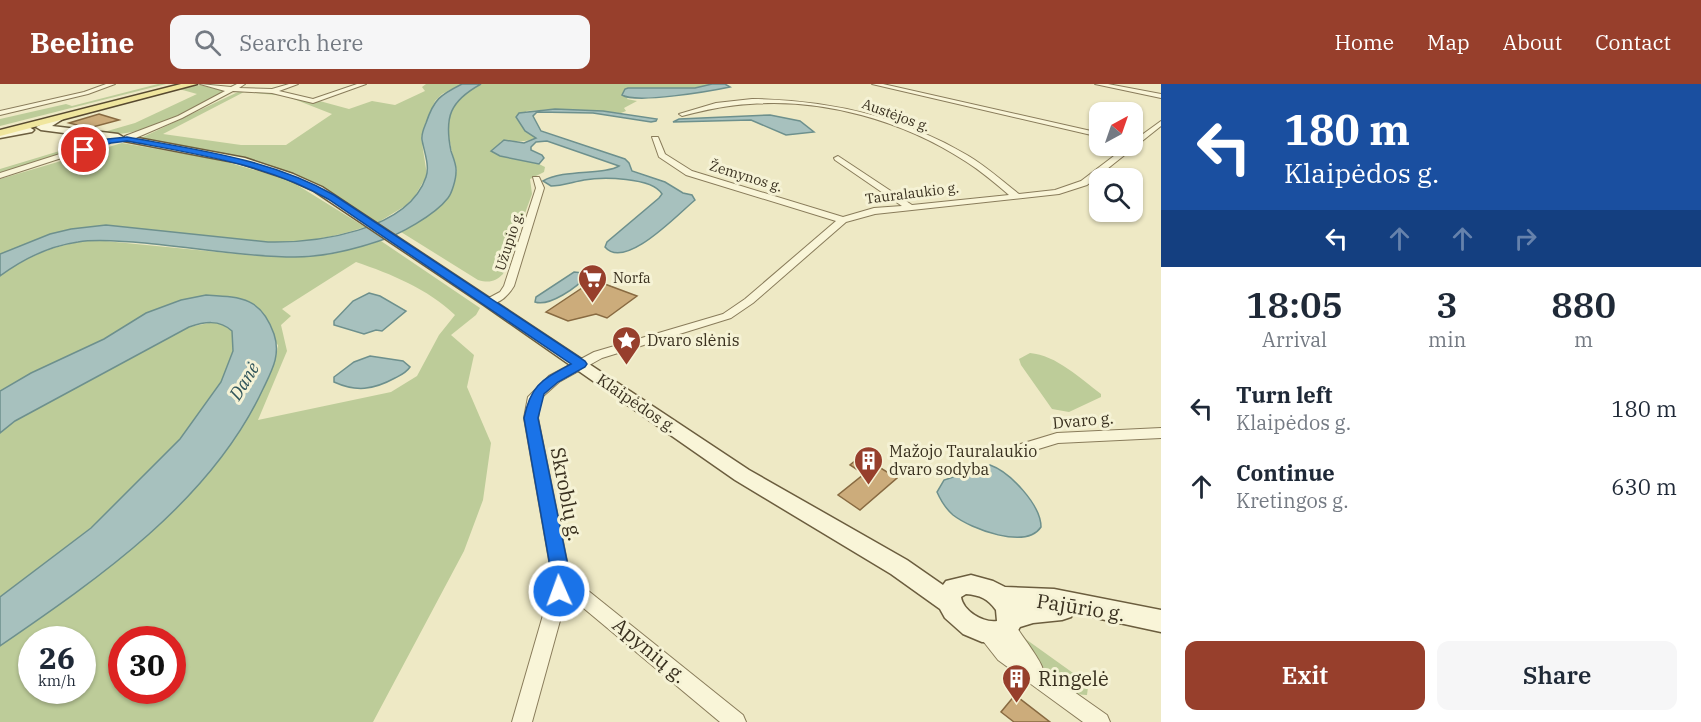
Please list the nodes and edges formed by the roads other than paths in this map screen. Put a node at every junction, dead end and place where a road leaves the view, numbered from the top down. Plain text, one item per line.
1 (112, 84) edge
2 (169, 84) edge
3 (192, 84) edge
4 (203, 84) edge
5 (242, 84) edge
6 (295, 84) edge
7 (363, 84) edge
8 (875, 84) edge
9 (1098, 84) edge
10 (232, 90) junction
11 (272, 91) junction
12 (1161, 96) edge
13 (0, 113) edge
14 (682, 114) dead end
15 (58, 119) junction
16 (1161, 123) edge
17 (26, 127) junction
18 (150, 129) junction
19 (1, 132) edge
20 (1089, 133) edge
21 (1143, 136) edge
22 (656, 139) dead end
23 (121, 140) junction
24 (84, 150) junction
25 (1118, 156) edge
26 (838, 158) dead end
27 (0, 176) edge
28 (536, 179) dead end
29 (1016, 196) junction
30 (911, 208) junction
31 (843, 220) junction
32 (489, 302) junction
33 (580, 364) junction
34 (1161, 433) edge
35 (1009, 453) dead end
36 (843, 536) joint
37 (559, 591) junction
38 (954, 593) junction
39 (1001, 619) junction
40 (1161, 621) edge
41 (1161, 629) edge
42 (522, 722) edge
43 (736, 722) edge
44 (1100, 722) edge

1 - 13 street
2 - 17 main road
3 - 15 main road
4 - 10 street
5 - 10 street
6 - 11 street
7 - 11 street
8 - 20 street
9 - 12 street
10 - 11 street
10 - 18 street
14 - 29 street, Austėjos g.
15 - 17 main road
15 - 23 main road
16 - 21 street, Tauralaukio g.
17 - 19 main road
17 - 23 main road, Klaipėdos g.
18 - 23 street
18 - 23 street
22 - 31 street, Žemynos g.
23 - 24 street
23 - 24 street
23 - 32 main road, Klaipėdos g.
24 - 27 street
25 - 29 street, Tauralaukio g.
26 - 30 street
28 - 32 street, Užupio g.
29 - 30 street, Tauralaukio g.
30 - 31 street, Tauralaukio g.
31 - 33 street, Tauralaukio g.
32 - 33 main road, Klaipėdos g.
33 - 36 main road, Klaipėdos g.
33 - 37 street, Skroblų g.
34 - 35 street, Dvaro g.
36 - 38 main road, Pajūrio g.
37 - 42 street, Skroblų g.
37 - 43 street, Apynių g.
38 - 39 main road, Pajūrio g.
38 - 39 main road, Pajūrio g.
39 - 40 main road, Pajūrio g.
39 - 41 main road, Pajūrio g.
39 - 44 street

